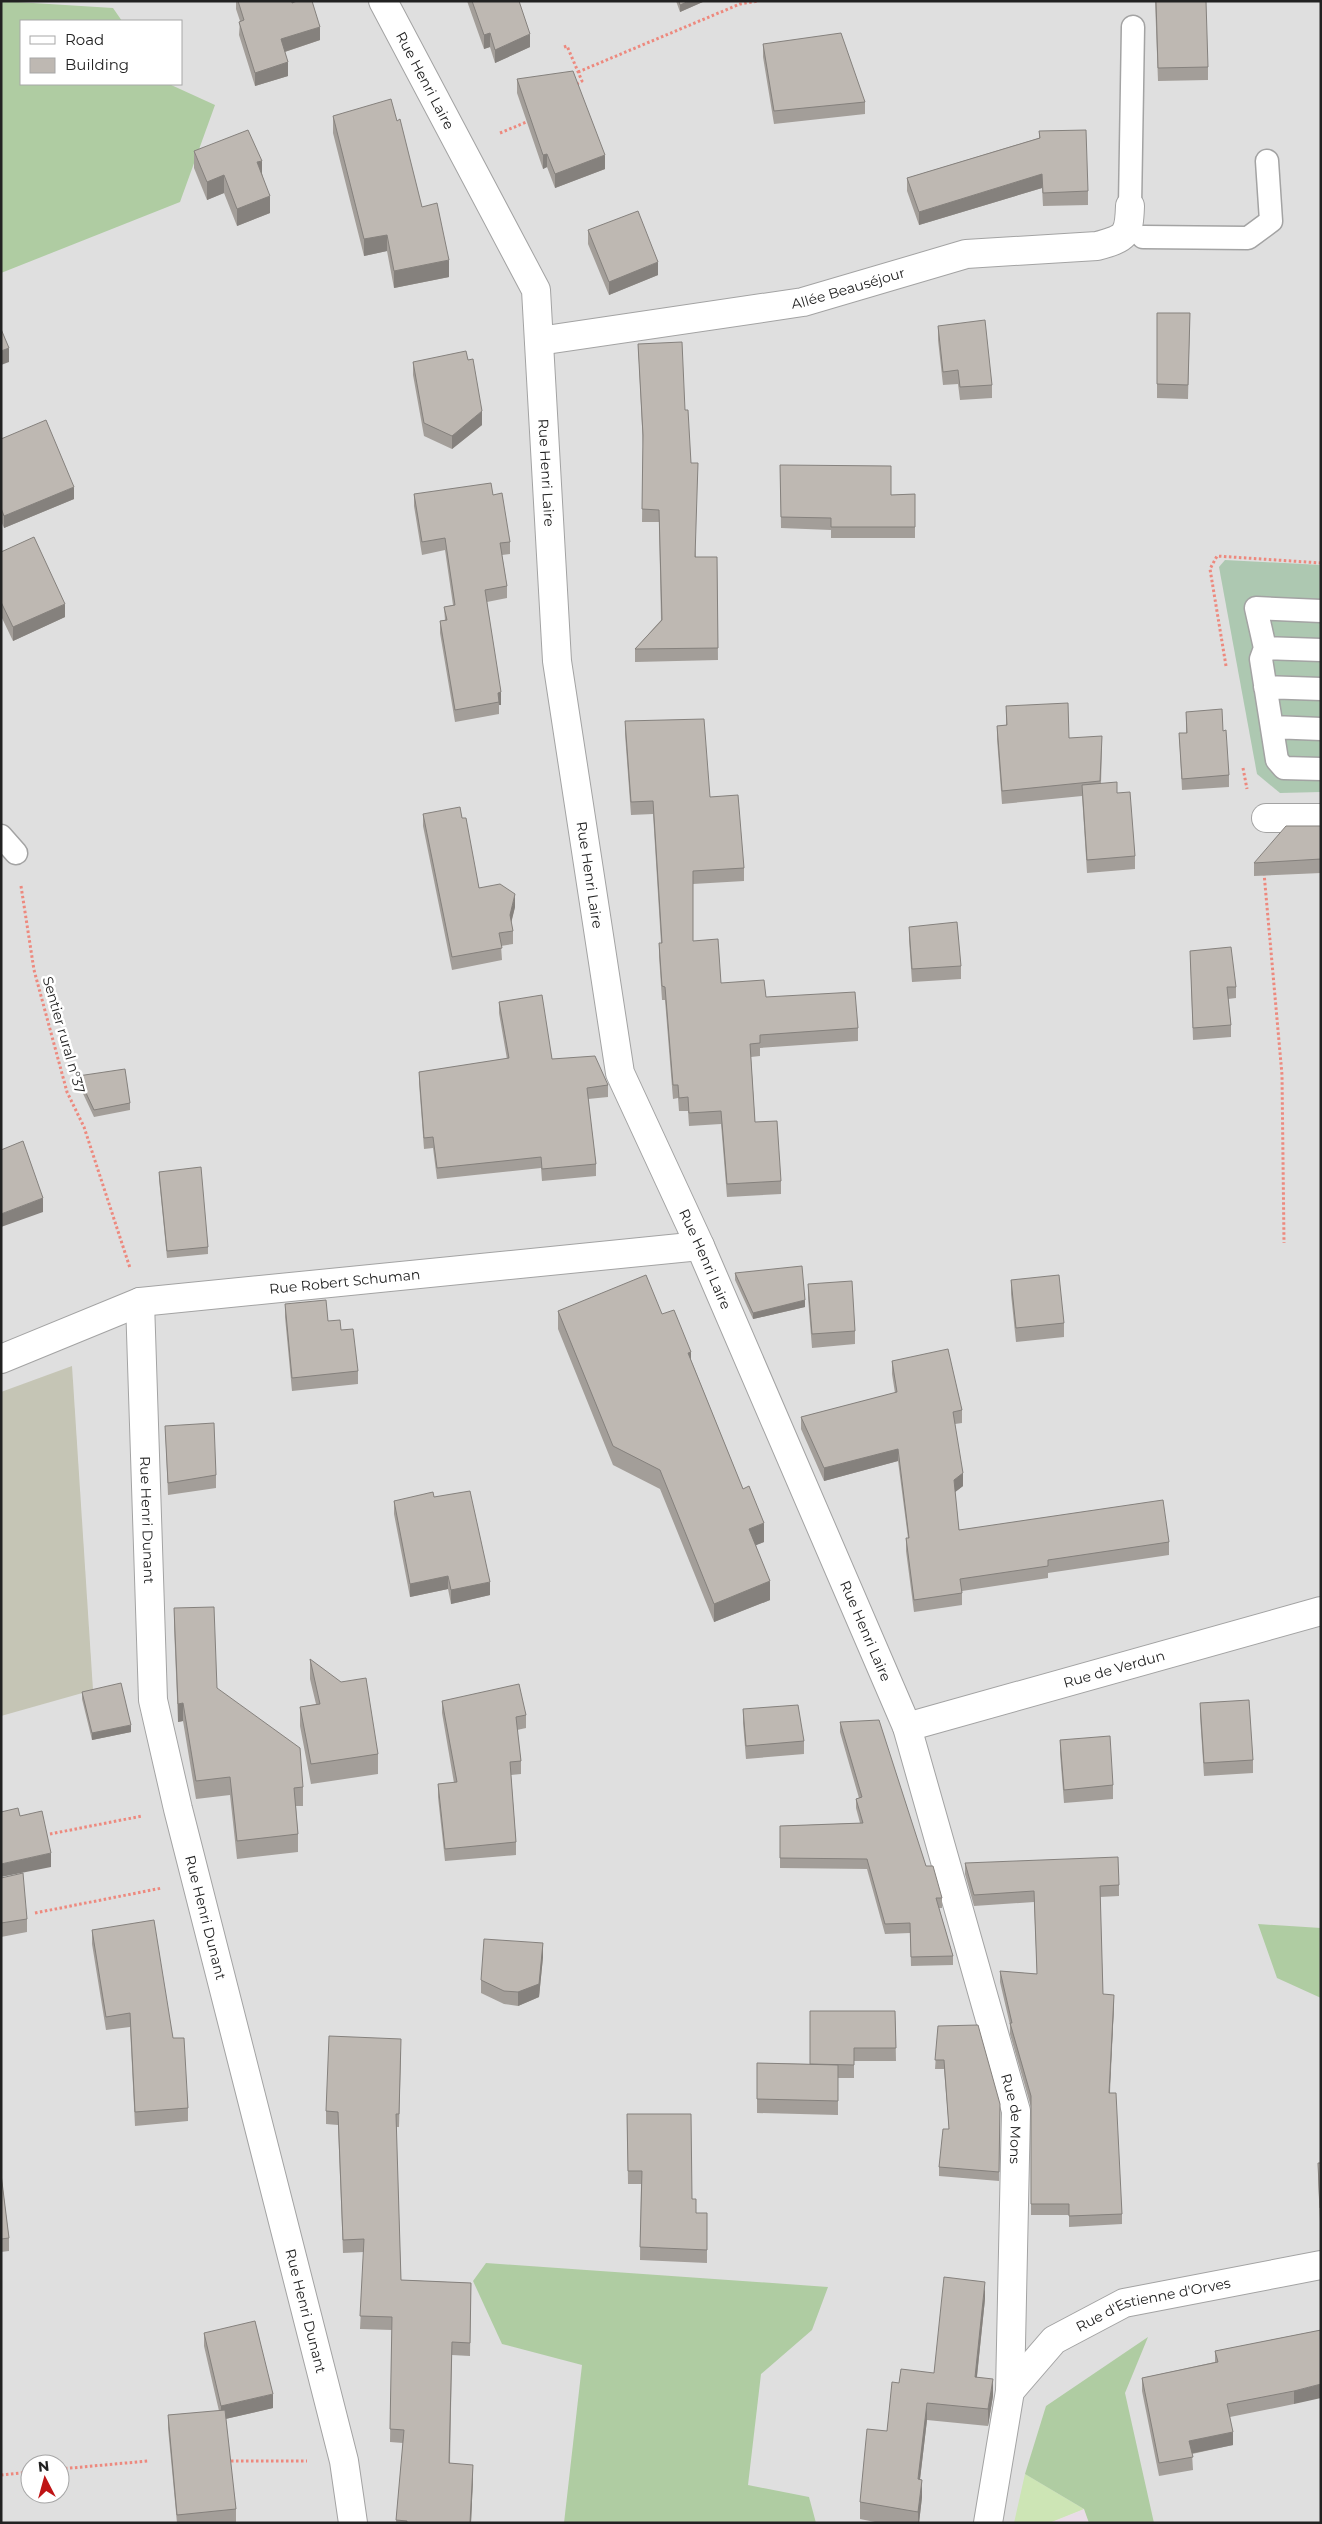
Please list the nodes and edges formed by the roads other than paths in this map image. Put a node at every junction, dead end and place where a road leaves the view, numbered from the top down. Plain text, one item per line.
1 (383, 1) edge
2 (1133, 27) dead end
3 (1268, 161) dead end
4 (1130, 206) joint
5 (1143, 237) dead end
6 (539, 341) junction
7 (1321, 611) edge
8 (1265, 648) junction
9 (1321, 650) edge
10 (1265, 687) junction
11 (1321, 689) edge
12 (1272, 728) junction
13 (1321, 729) edge
14 (1321, 769) edge
15 (1266, 818) dead end
16 (1321, 818) edge
17 (1, 836) edge
18 (16, 853) road end
19 (700, 1246) junction
20 (140, 1302) junction
21 (1, 1359) edge
22 (1321, 1611) edge
23 (907, 1727) junction
24 (1321, 2265) edge
25 (1010, 2391) junction
26 (353, 2523) edge
27 (988, 2523) edge

1 - 6 street, Rue Henri Laire
2 - 4 lane
3 - 5 lane
4 - 6 street, Allée Beauséjour
6 - 19 street, Rue Henri Laire
7 - 8 lane
8 - 9 lane
8 - 10 lane
10 - 11 lane
10 - 12 lane
12 - 13 lane
12 - 14 lane
15 - 16 street
17 - 18 lane
19 - 20 street, Rue Robert Schuman
19 - 23 street, Rue Henri Laire
20 - 21 street, Rue Robert Schuman
20 - 26 street, Rue Henri Dunant
22 - 23 street, Rue de Verdun
23 - 25 street, Rue de Mons
24 - 25 street, Rue d'Estienne d'Orves
25 - 27 street, Rue de Mons

